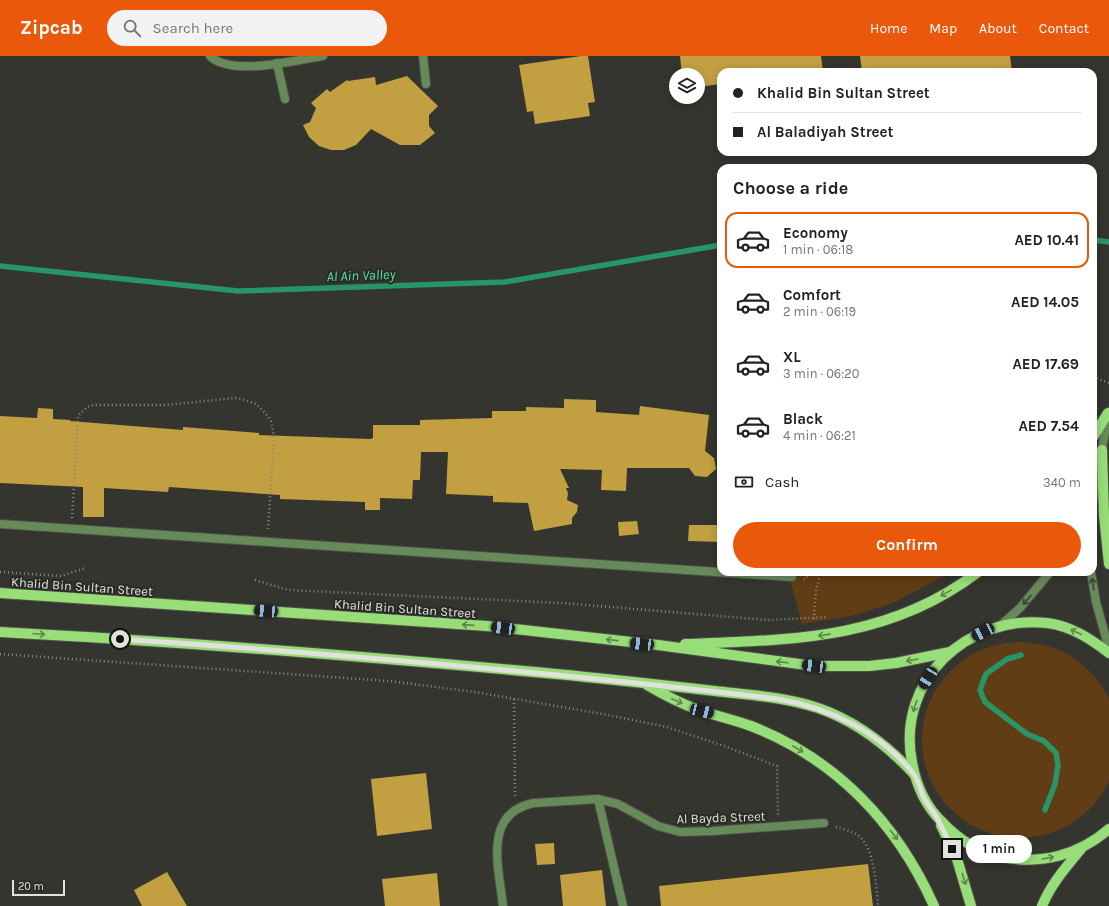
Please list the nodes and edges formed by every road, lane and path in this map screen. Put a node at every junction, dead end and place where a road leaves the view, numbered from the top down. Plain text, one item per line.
1 (210, 56) edge
2 (323, 56) edge
3 (422, 56) edge
4 (277, 63) junction
5 (426, 84) dead end
6 (285, 99) dead end
7 (1097, 378) edge
8 (1109, 383) edge
9 (1109, 412) edge
10 (1097, 431) edge
11 (1102, 450) junction
12 (1097, 474) edge
13 (0, 524) edge
14 (72, 529) junction
15 (267, 542) junction
16 (1109, 564) edge
17 (85, 568) dead end
18 (0, 572) edge
19 (717, 572) edge
20 (777, 576) edge
21 (820, 576) edge
22 (972, 576) edge
23 (1047, 576) edge
24 (1092, 576) edge
25 (792, 577) dead end
26 (255, 580) dead end
27 (0, 593) edge
28 (828, 617) dead end
29 (814, 618) junction
30 (1001, 625) junction
31 (0, 632) edge
32 (812, 637) junction
33 (658, 645) junction
34 (1109, 649) edge
35 (950, 652) junction
36 (1109, 653) edge
37 (0, 654) edge
38 (643, 682) junction
39 (514, 699) junction
40 (914, 774) junction
41 (598, 799) junction
42 (515, 809) junction
43 (937, 818) junction
44 (824, 824) joint
45 (779, 827) junction
46 (1109, 829) edge
47 (1082, 848) junction
48 (503, 906) edge
49 (623, 906) edge
50 (878, 906) edge
51 (934, 906) edge
52 (971, 906) edge
53 (1042, 906) edge

1 - 4 street
2 - 4 street
3 - 5 street
4 - 6 street
7 - 8 path
9 - 10 main road
9 - 11 street
11 - 12 street
11 - 16 main road
13 - 14 street
14 - 15 street
14 - 15 path
15 - 19 street
17 - 18 path
20 - 25 street
21 - 29 path
22 -> 32 main road
23 -> 30 street
34 -> 24 street
26 - 29 path
33 -> 27 main road, Khalid Bin Sultan Street
28 - 29 path
29 - 32 path
30 - 35 main road
36 -> 30 main road
31 -> 38 main road
32 - 33 main road
35 -> 33 main road, Khalid Bin Sultan Street
35 -> 40 main road
37 - 39 path
38 - 40 main road
38 -> 51 main road
39 - 42 path
39 - 45 path
40 - 43 main road
41 - 42 street, Al Bayda Street
41 - 45 street, Al Bayda Street
41 - 49 street
42 - 48 street
43 -> 47 main road
43 -> 52 main road
44 - 45 street, Al Bayda Street
44 - 50 path
46 - 47 main road
47 - 53 main road

